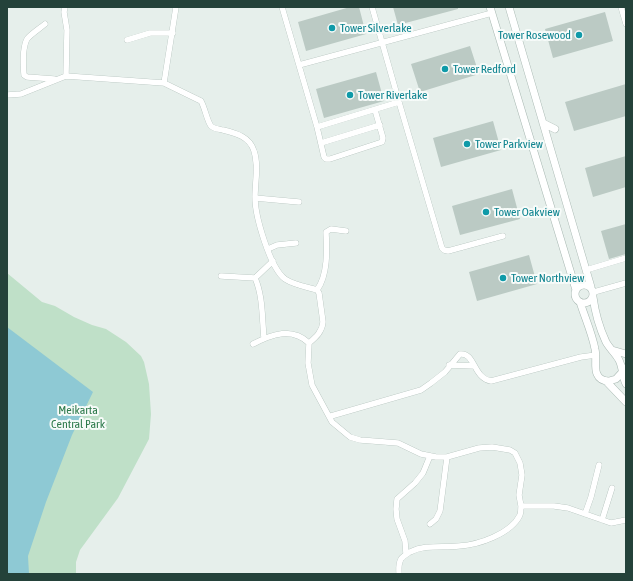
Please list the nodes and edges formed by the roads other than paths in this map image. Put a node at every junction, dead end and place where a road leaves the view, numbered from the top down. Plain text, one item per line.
1 (66, 7) edge
2 (176, 7) edge
3 (282, 7) edge
4 (372, 7) edge
5 (508, 7) edge
6 (621, 7) edge
7 (491, 10) edge
8 (45, 24) dead end
9 (626, 24) edge
10 (173, 33) junction
11 (127, 40) dead end
12 (383, 43) junction
13 (299, 65) junction
14 (66, 76) junction
15 (56, 79) junction
16 (164, 83) junction
17 (7, 95) edge
18 (399, 102) junction
19 (375, 110) junction
20 (543, 123) junction
21 (380, 126) junction
22 (317, 127) junction
23 (555, 129) dead end
24 (321, 143) junction
25 (255, 198) junction
26 (299, 202) dead end
27 (346, 232) dead end
28 (503, 236) dead end
29 (296, 243) dead end
30 (268, 249) junction
31 (626, 258) edge
32 (273, 261) junction
33 (586, 270) junction
34 (221, 276) dead end
35 (255, 278) junction
36 (626, 283) edge
37 (317, 290) junction
38 (576, 290) junction
39 (593, 292) junction
40 (580, 302) junction
41 (264, 338) junction
42 (309, 343) junction
43 (253, 344) dead end
44 (611, 349) junction
45 (626, 354) edge
46 (596, 355) junction
47 (449, 366) junction
48 (474, 366) junction
49 (624, 370) edge
50 (606, 381) junction
51 (626, 384) edge
52 (626, 402) edge
53 (331, 416) dead end
54 (430, 456) junction
55 (447, 457) junction
56 (599, 465) dead end
57 (612, 488) dead end
58 (522, 506) junction
59 (585, 514) junction
60 (602, 520) junction
61 (626, 520) edge
62 (430, 524) dead end
63 (406, 554) junction
64 (399, 574) edge

1 - 14 street
2 - 10 street
3 - 13 street
4 - 12 street
5 - 20 street
6 - 9 street
7 - 12 street
7 - 38 street
8 - 15 street
10 - 11 street
10 - 16 street
12 - 13 street
12 - 18 street
13 - 22 street
14 - 15 street
14 - 16 street
15 - 17 street
16 - 25 street
18 - 19 street
18 - 28 street
19 - 21 street
19 - 22 street
20 - 23 street
20 - 33 street
21 - 24 street
21 - 24 street
22 - 24 street
25 - 26 street
25 - 30 street
27 - 37 street
29 - 30 street
30 - 32 street
31 - 33 street
32 - 35 street
32 - 37 street
33 - 39 street
34 - 35 street
35 - 41 street
36 - 39 street
37 - 42 street
38 - 39 street
38 - 40 street
39 - 40 street
39 - 44 street
40 - 46 street
41 - 42 street
41 - 43 street
42 - 54 street
44 - 45 street
44 - 49 street
46 - 48 street
46 - 50 street
47 - 48 street
47 - 48 street
47 - 53 street
49 - 50 street
49 - 51 street
50 - 52 street
54 - 55 street
54 - 63 street
55 - 58 street
55 - 62 street
56 - 59 street
57 - 60 street
58 - 59 street
58 - 63 street
59 - 60 street
60 - 61 street
63 - 64 street

